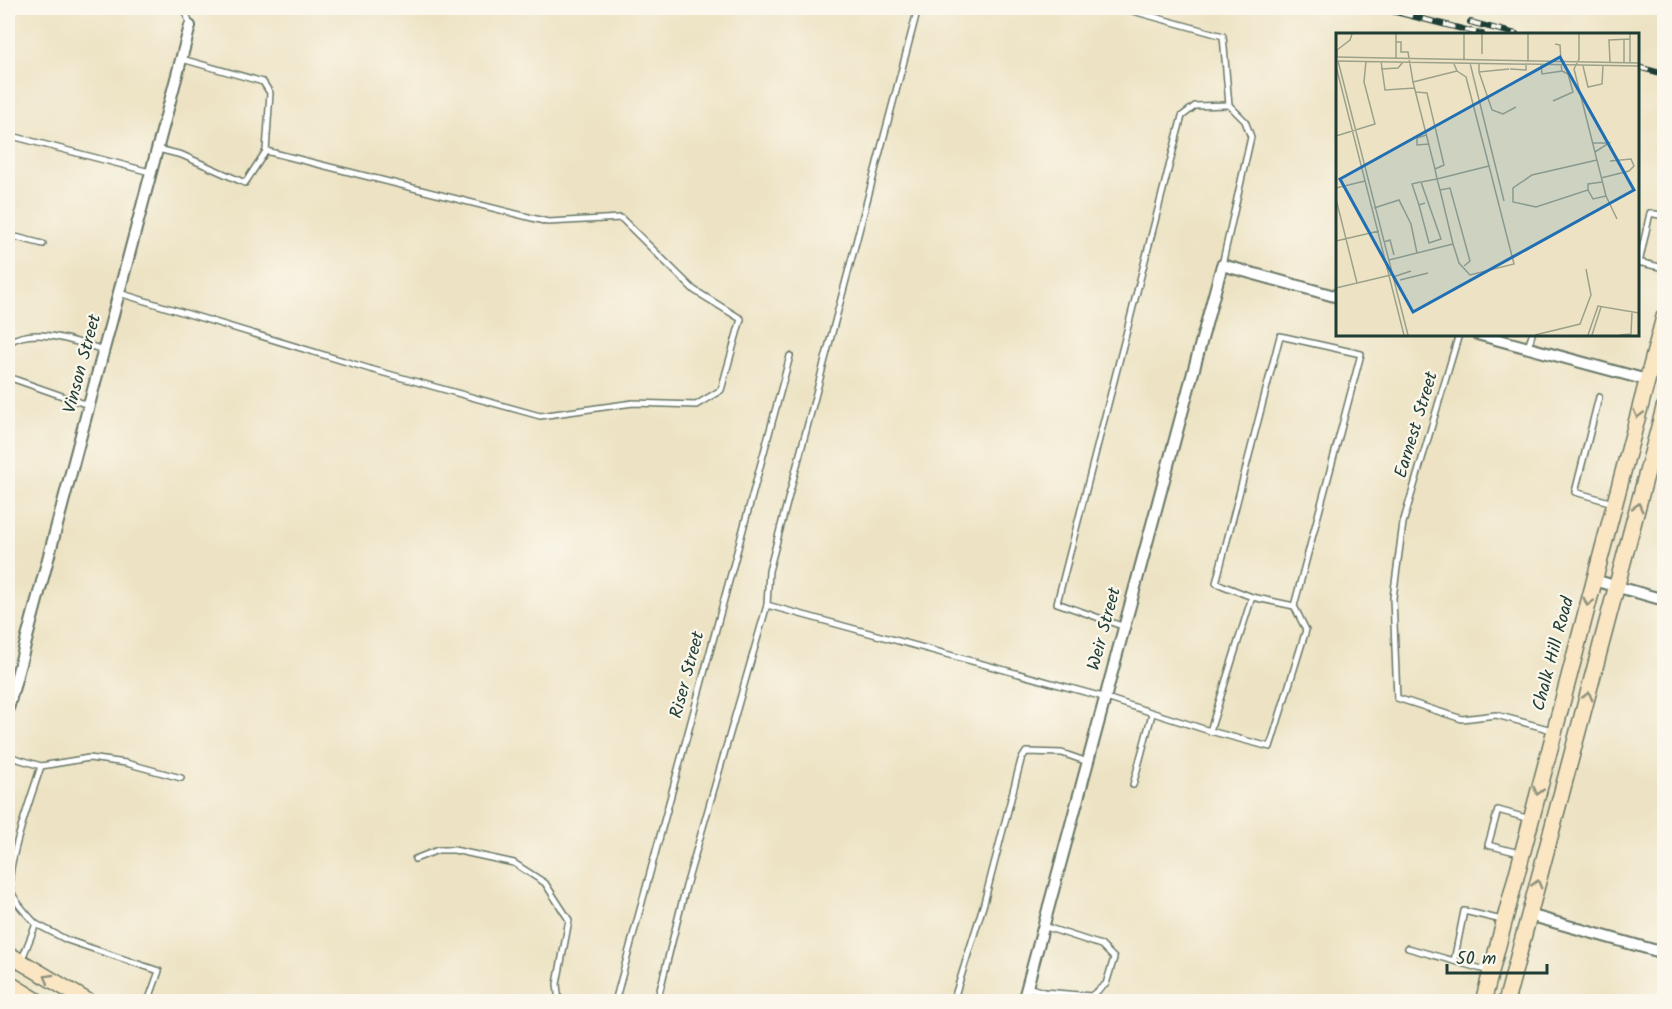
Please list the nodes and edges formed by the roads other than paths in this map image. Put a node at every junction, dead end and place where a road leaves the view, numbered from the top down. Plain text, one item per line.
1 (185, 8) edge
2 (918, 8) edge
3 (1122, 8) edge
4 (190, 26) joint
5 (182, 59) junction
6 (1229, 105) junction
7 (8, 135) edge
8 (158, 150) junction
9 (266, 151) junction
10 (152, 173) junction
11 (1665, 216) edge
12 (1639, 229) edge
13 (1646, 231) junction
14 (8, 235) edge
15 (43, 244) dead end
16 (1639, 258) edge
17 (1639, 262) edge
18 (1222, 265) junction
19 (1665, 268) edge
20 (119, 293) junction
21 (1336, 296) edge
22 (1665, 317) edge
23 (1458, 336) edge
24 (1484, 336) edge
25 (1531, 336) edge
26 (8, 343) edge
27 (1528, 348) junction
28 (104, 350) junction
29 (790, 356) dead end
30 (8, 377) edge
31 (1647, 380) junction
32 (1599, 397) dead end
33 (89, 405) junction
34 (1665, 408) edge
35 (1615, 503) junction
36 (1594, 580) junction
37 (1618, 586) junction
38 (1251, 597) junction
39 (1665, 600) edge
40 (767, 605) junction
41 (1294, 606) junction
42 (1122, 626) junction
43 (1103, 697) junction
44 (8, 709) edge
45 (1152, 714) junction
46 (1555, 730) junction
47 (1210, 731) junction
48 (1577, 737) junction
49 (8, 756) edge
50 (1086, 761) junction
51 (41, 766) junction
52 (181, 778) dead end
53 (1132, 785) dead end
54 (1530, 819) junction
55 (1521, 854) junction
56 (415, 859) dead end
57 (1529, 915) junction
58 (1503, 920) junction
59 (36, 924) junction
60 (1043, 926) junction
61 (1408, 948) dead end
62 (1665, 953) edge
63 (14, 958) edge
64 (1454, 961) junction
65 (1490, 971) junction
66 (1512, 977) junction
67 (8, 984) edge
68 (1027, 987) junction
69 (39, 1002) edge
70 (89, 1002) edge
71 (148, 1002) edge
72 (559, 1002) edge
73 (615, 1002) edge
74 (657, 1002) edge
75 (953, 1002) edge
76 (1023, 1002) edge
77 (1483, 1002) edge
78 (1506, 1002) edge

1 - 4 lane
2 - 40 lane
3 - 6 lane
4 - 5 street, Vinson Street
5 - 8 street, Vinson Street
5 - 9 lane
6 - 18 lane
6 - 42 lane
7 - 10 lane
8 - 9 lane
8 - 10 street, Vinson Street
9 - 20 lane
10 - 20 street, Vinson Street
11 - 13 lane
12 - 13 lane
13 - 16 lane
14 - 15 lane
17 - 19 lane
18 - 21 street
18 - 42 street, Weir Street
20 - 28 street, Vinson Street
22 - 31 street, Chalk Hill Road
23 - 46 lane, Earnest Street
24 - 27 street
25 - 27 lane
26 - 28 lane
27 - 31 street
28 - 33 street, Vinson Street
29 - 73 lane, Riser Street
30 - 33 lane
31 -> 35 street, Chalk Hill Road
32 - 35 lane
33 - 44 street, Vinson Street
37 -> 34 street
35 - 36 street, Chalk Hill Road
36 - 37 street
36 -> 46 street, Chalk Hill Road
37 - 39 street
48 -> 37 street
38 - 41 lane
38 - 41 lane
38 - 47 lane
40 - 43 lane
40 - 74 lane
41 - 47 lane
42 - 43 street, Weir Street
43 - 45 lane
43 - 50 street, Weir Street
45 - 47 lane
45 - 53 lane
46 - 48 street
46 -> 54 street, Chalk Hill Road
57 -> 48 street
49 - 51 lane
50 - 60 street, Weir Street
50 - 75 lane
51 - 52 lane
51 - 59 lane
54 - 55 street, Chalk Hill Road
54 - 55 lane
55 - 58 street, Chalk Hill Road
56 - 72 lane
57 - 62 street
57 - 66 street
58 - 64 lane
58 - 65 street, Chalk Hill Road
59 - 63 lane
59 - 71 lane
60 - 68 street, Weir Street
60 - 68 lane
61 - 64 lane
70 -> 63 street
64 - 65 lane
65 - 66 street
65 - 77 street, Chalk Hill Road
66 - 78 street
67 - 69 street
68 - 76 street, Weir Street

